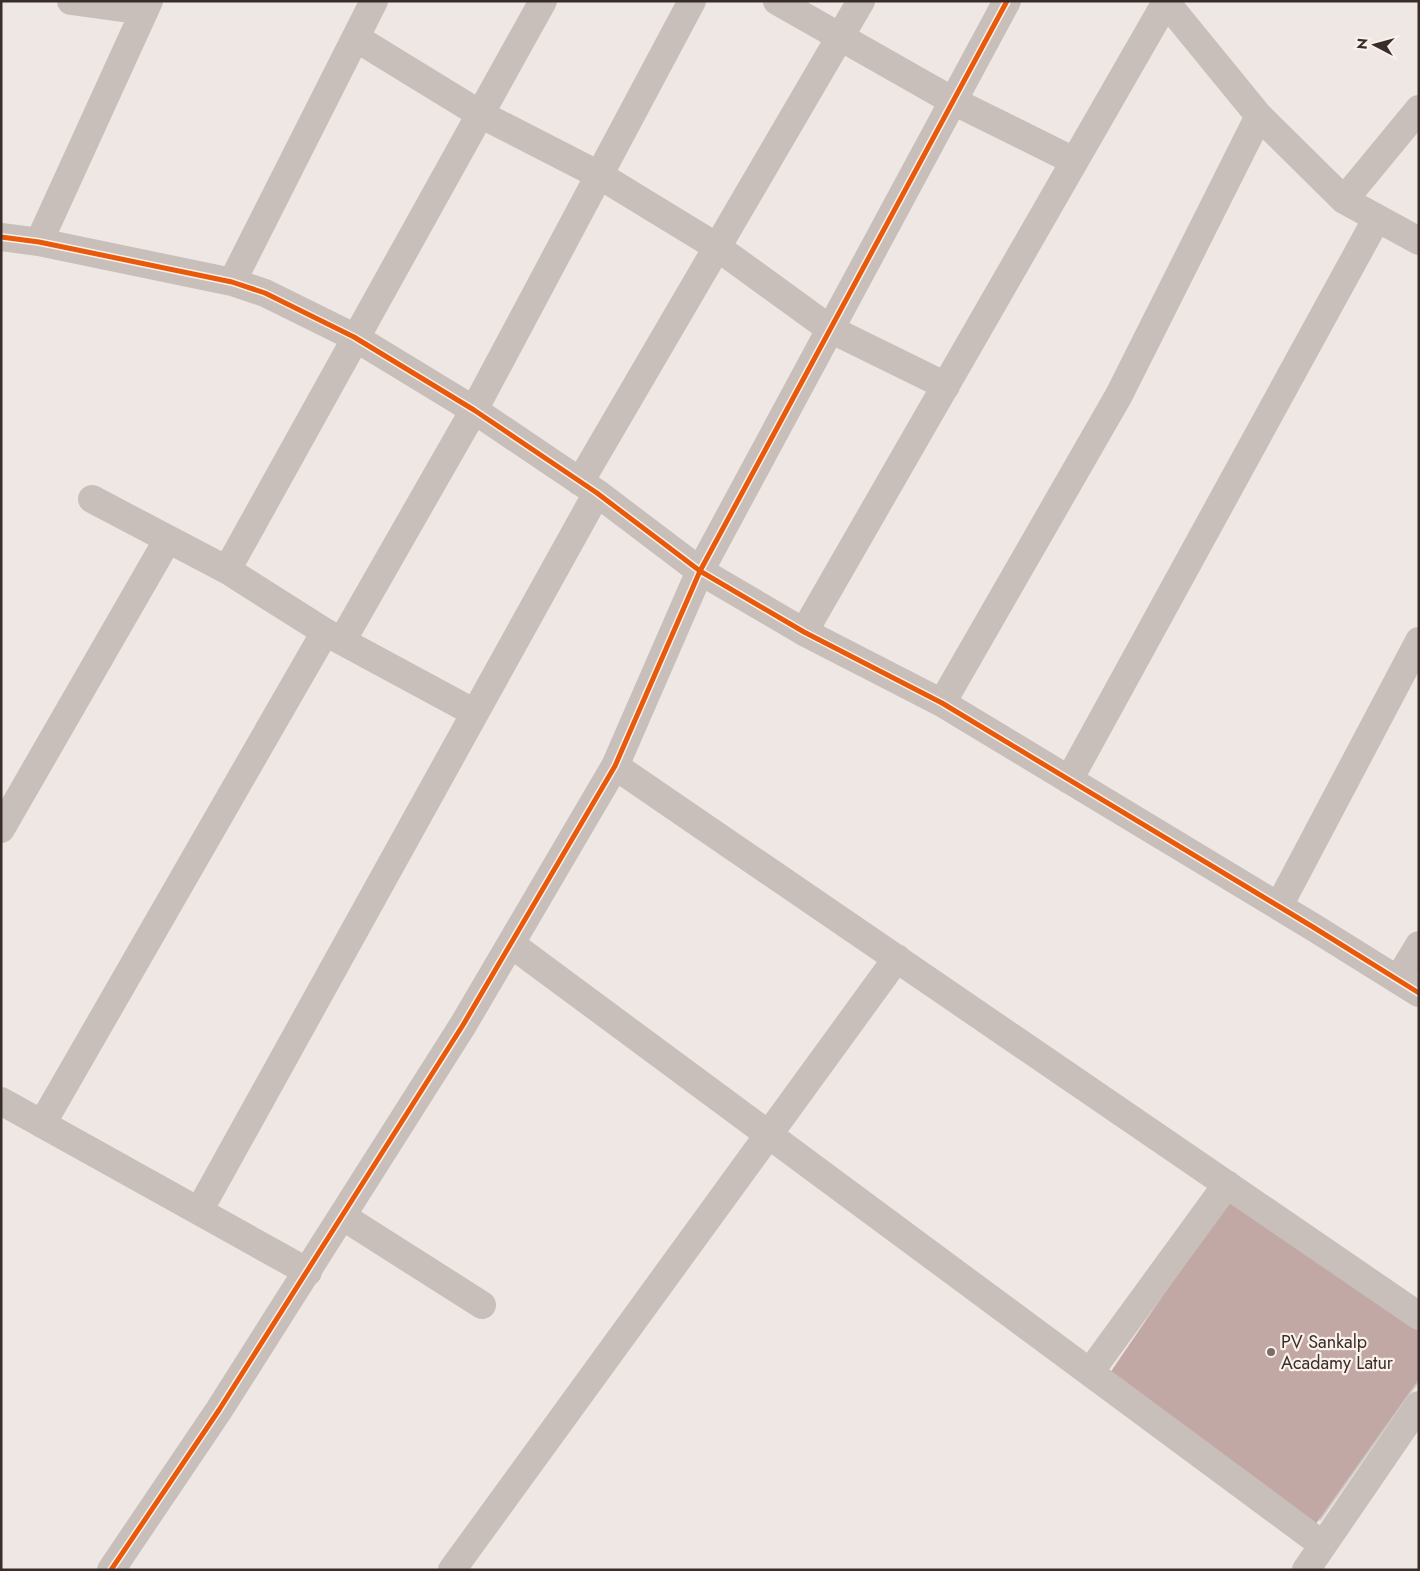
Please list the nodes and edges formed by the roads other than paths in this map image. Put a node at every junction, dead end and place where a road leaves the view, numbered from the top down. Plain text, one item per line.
1 (71, 1) edge
2 (374, 1) edge
3 (543, 1) edge
4 (692, 1) edge
5 (777, 1) edge
6 (861, 1) edge
7 (1007, 1) edge
8 (1166, 2) edge
9 (146, 6) edge
10 (356, 38) junction
11 (840, 38) junction
12 (953, 100) junction
13 (1419, 109) edge
14 (480, 114) junction
15 (1259, 116) junction
16 (1074, 161) junction
17 (599, 175) junction
18 (1344, 200) junction
19 (1377, 218) junction
20 (1, 237) edge
21 (1419, 241) edge
22 (39, 242) junction
23 (717, 247) junction
24 (232, 282) junction
25 (830, 329) junction
26 (354, 337) junction
27 (946, 386) junction
28 (474, 410) junction
29 (589, 487) junction
30 (92, 499) dead end
31 (168, 539) junction
32 (227, 570) junction
33 (700, 571) junction
34 (804, 632) junction
35 (334, 637) junction
36 (1419, 641) edge
37 (942, 703) junction
38 (476, 713) junction
39 (615, 766) junction
40 (1069, 780) junction
41 (1, 829) edge
42 (1278, 906) junction
43 (511, 944) junction
44 (1419, 945) edge
45 (897, 958) junction
46 (1409, 987) edge
47 (1, 1101) edge
48 (42, 1124) junction
49 (769, 1135) junction
50 (1227, 1184) junction
51 (200, 1211) junction
52 (342, 1216) junction
53 (308, 1272) junction
54 (482, 1305) dead end
55 (1419, 1316) edge
56 (1090, 1372) junction
57 (1419, 1405) edge
58 (1323, 1545) junction
59 (111, 1570) edge
60 (452, 1570) edge
61 (1306, 1570) edge

1 - 9 street
2 - 10 street
3 - 14 street
4 - 17 street
5 - 11 street
6 - 11 street
7 - 12 street
8 - 15 street
8 - 16 street
9 - 22 street
10 - 14 street
10 - 24 street
11 - 12 street
11 - 23 street
12 - 16 street
12 - 25 street
13 - 18 street
14 - 17 street
14 - 26 street
15 - 18 street
15 - 37 street
16 - 27 street
17 - 23 street
17 - 28 street
18 - 19 street
19 - 21 street
19 - 40 street
20 - 22 street
22 - 24 street
23 - 25 street
23 - 29 street
24 - 26 street
25 - 27 street
25 - 33 street
26 - 28 street
26 - 32 street
27 - 34 street
28 - 29 street
28 - 35 street
29 - 33 street
29 - 38 street
30 - 31 street
31 - 32 street
31 - 41 street
32 - 35 street
33 - 34 street
33 - 39 street
34 - 37 street
35 - 38 street
35 - 48 street
36 - 42 street
37 - 40 street
38 - 51 street
39 - 43 street
39 - 45 street
40 - 42 street
42 - 46 street
43 - 49 street
43 - 52 street
44 - 46 street
45 - 49 street
45 - 50 street
47 - 48 street
48 - 51 street
49 - 56 street
49 - 60 street
50 - 55 street
50 - 56 street
51 - 53 street
52 - 53 street
52 - 54 street
53 - 59 street
56 - 58 street
57 - 58 street
58 - 61 street

